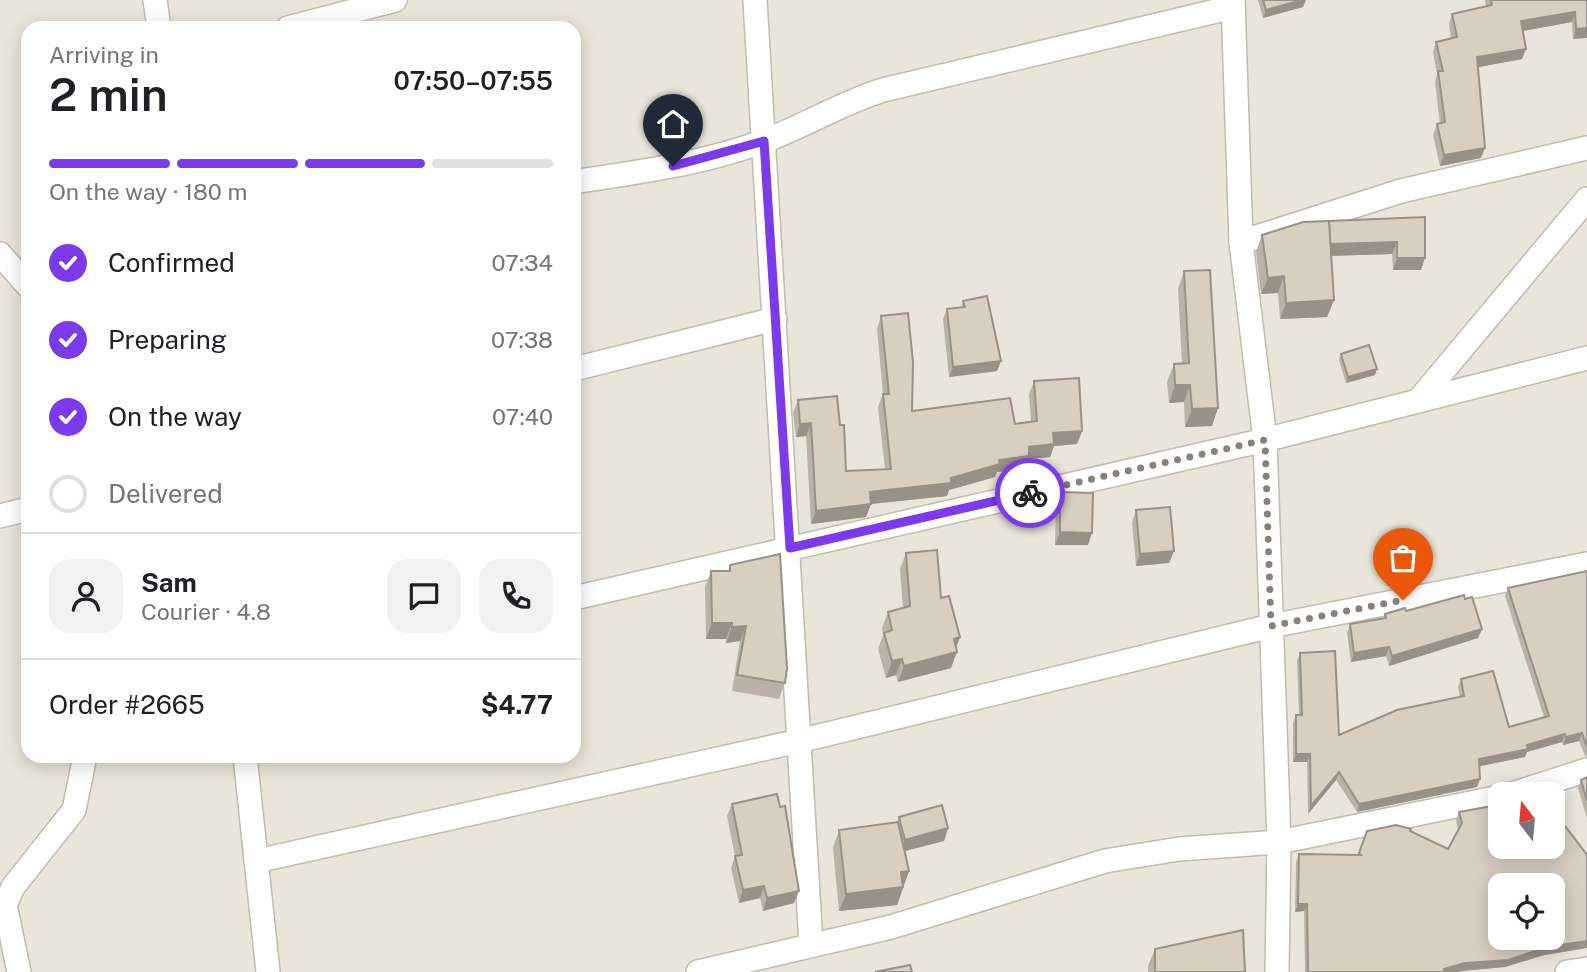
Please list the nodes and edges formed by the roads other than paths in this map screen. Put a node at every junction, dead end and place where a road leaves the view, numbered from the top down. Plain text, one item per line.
1 (155, 0) edge
2 (395, 0) edge
3 (755, 0) edge
4 (1233, 4) edge
5 (158, 21) edge
6 (315, 21) edge
7 (764, 141) junction
8 (1587, 148) edge
9 (581, 181) edge
10 (1587, 199) edge
11 (1241, 242) junction
12 (0, 254) edge
13 (21, 278) edge
14 (775, 319) junction
15 (1587, 358) edge
16 (581, 367) edge
17 (1418, 401) junction
18 (1265, 440) junction
19 (21, 511) edge
20 (0, 516) edge
21 (790, 548) junction
22 (1587, 564) edge
23 (581, 595) edge
24 (1271, 626) junction
25 (799, 741) junction
26 (84, 763) edge
27 (246, 763) edge
28 (1587, 770) edge
29 (1550, 782) edge
30 (1488, 799) edge
31 (1279, 842) junction
32 (256, 862) junction
33 (811, 945) junction
34 (1587, 969) edge
35 (19, 972) edge
36 (268, 972) edge
37 (698, 972) edge
38 (1277, 972) edge
39 (1567, 972) edge

1 - 5 street
2 - 6 street
3 - 7 street
4 - 7 street
4 - 11 street
7 - 9 street
7 - 14 street
8 - 11 street
10 - 17 street
11 - 18 street
12 - 13 street
14 - 16 street
14 - 21 street
15 - 17 street
17 - 18 street
18 - 21 street
18 - 24 street
19 - 20 street
21 - 23 street
21 - 25 street
22 - 24 street
24 - 25 street
24 - 31 street
25 - 32 street
25 - 33 street
26 - 35 street
27 - 32 street
28 - 29 street
30 - 31 street
31 - 33 street
31 - 38 street
32 - 36 street
33 - 37 street
34 - 39 street

